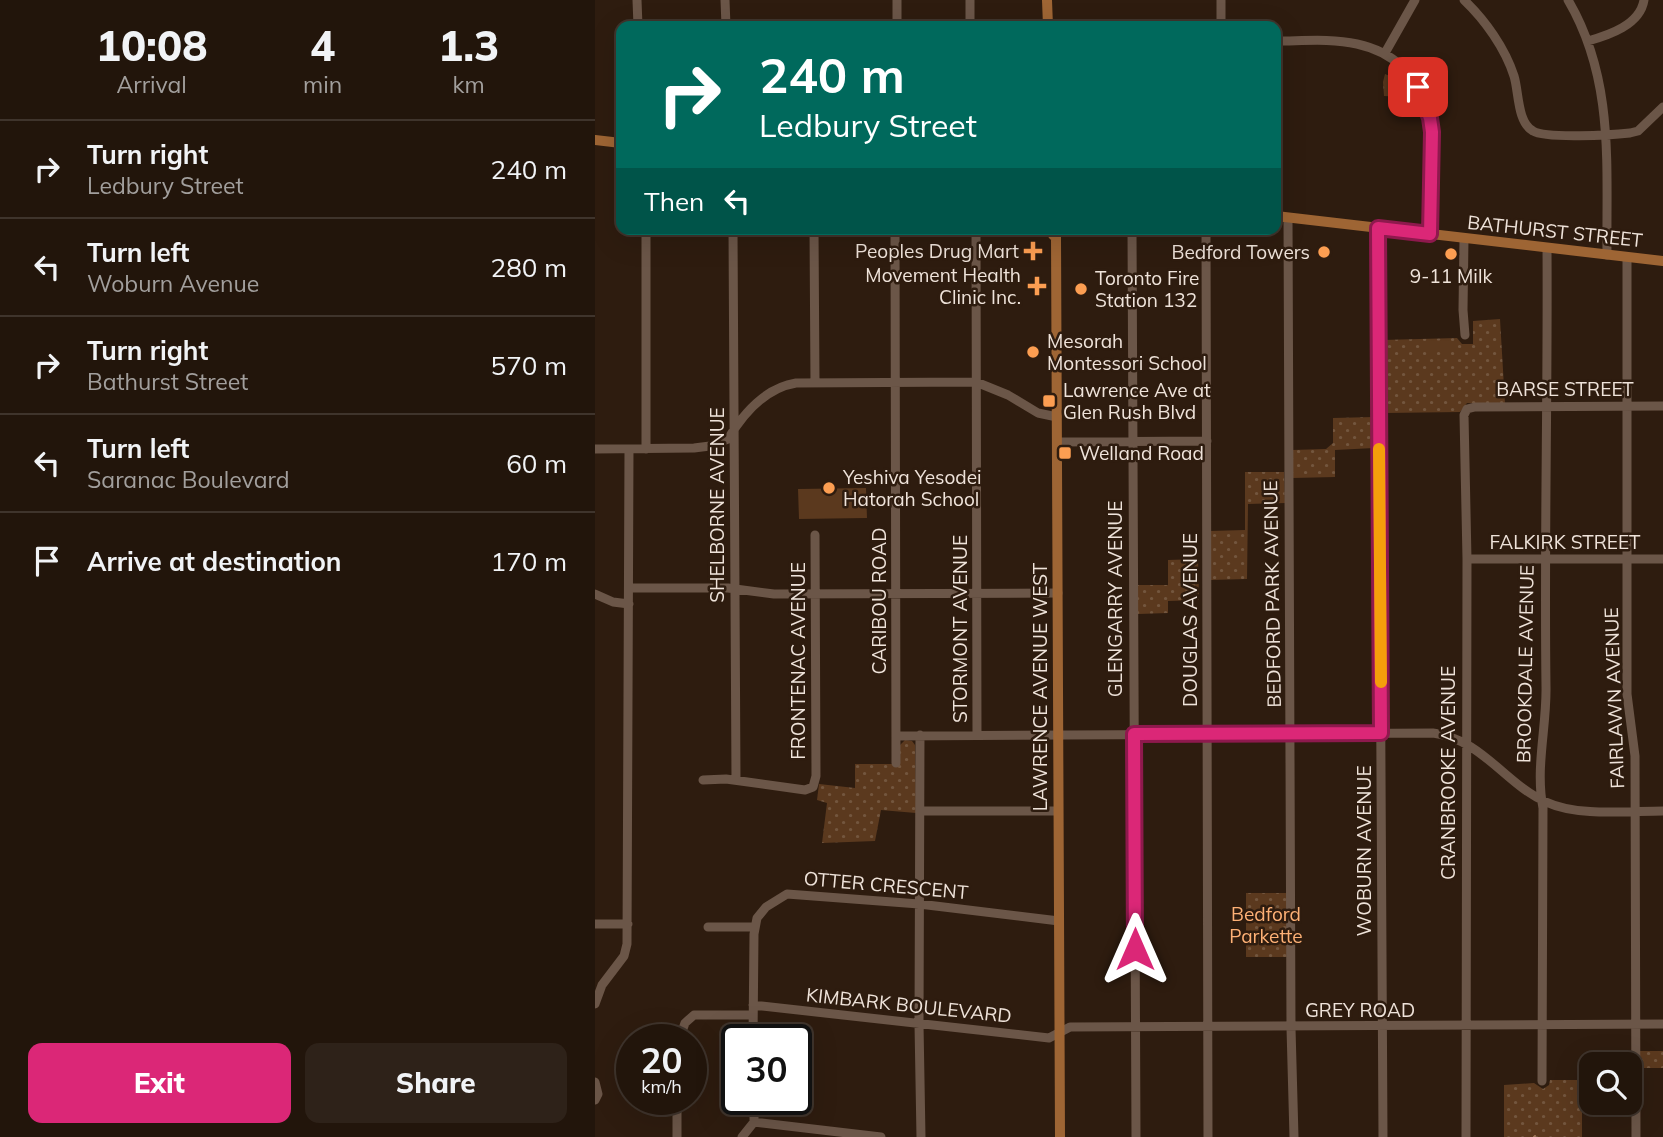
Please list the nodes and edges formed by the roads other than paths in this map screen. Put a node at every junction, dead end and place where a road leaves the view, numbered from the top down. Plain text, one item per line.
1 (638, 0) edge
2 (725, 0) edge
3 (897, 0) edge
4 (970, 0) edge
5 (1047, 0) edge
6 (1221, 0) edge
7 (1415, 0) edge
8 (1464, 0) edge
9 (1568, 0) edge
10 (1644, 0) edge
11 (638, 21) edge
12 (726, 21) edge
13 (897, 21) edge
14 (970, 21) edge
15 (1048, 21) edge
16 (1221, 21) edge
17 (1281, 41) edge
18 (1588, 41) junction
19 (1385, 53) junction
20 (1663, 107) edge
21 (1607, 135) junction
22 (595, 140) edge
23 (616, 142) edge
24 (1281, 217) edge
25 (1288, 218) junction
26 (1378, 228) junction
27 (1430, 234) junction
28 (646, 235) edge
29 (733, 235) edge
30 (814, 235) edge
31 (895, 235) edge
32 (976, 235) edge
33 (1056, 235) edge
34 (1132, 235) edge
35 (1206, 235) edge
36 (1464, 239) junction
37 (1547, 248) junction
38 (1607, 255) junction
39 (1627, 257) junction
40 (1663, 261) edge
41 (1465, 335) dead end
42 (814, 382) junction
43 (895, 382) junction
44 (976, 382) junction
45 (1627, 406) junction
46 (1663, 406) edge
47 (1547, 407) junction
48 (1467, 409) joint
49 (1057, 417) junction
50 (734, 430) junction
51 (1207, 441) junction
52 (1057, 442) junction
53 (1132, 442) junction
54 (595, 449) edge
55 (629, 449) junction
56 (646, 449) junction
57 (815, 535) dead end
58 (1467, 559) junction
59 (1628, 559) junction
60 (1663, 559) edge
61 (1544, 560) junction
62 (630, 588) junction
63 (735, 589) junction
64 (977, 592) junction
65 (815, 593) junction
66 (896, 593) junction
67 (1058, 593) junction
68 (595, 594) edge
69 (629, 604) junction
70 (1291, 733) junction
71 (1381, 733) junction
72 (977, 734) junction
73 (1058, 734) junction
74 (1134, 734) junction
75 (1207, 734) junction
76 (920, 735) junction
77 (897, 736) junction
78 (1466, 744) junction
79 (896, 763) dead end
80 (703, 780) dead end
81 (736, 780) junction
82 (1542, 800) junction
83 (920, 811) junction
84 (1058, 811) junction
85 (1635, 811) junction
86 (1663, 811) edge
87 (919, 904) junction
88 (1059, 921) junction
89 (595, 924) edge
90 (628, 925) junction
91 (708, 927) dead end
92 (755, 927) junction
93 (595, 1004) edge
94 (753, 1005) junction
95 (753, 1015) junction
96 (685, 1024) edge
97 (753, 1024) edge
98 (919, 1024) junction
99 (1636, 1024) junction
100 (1663, 1024) edge
101 (1465, 1026) junction
102 (1542, 1026) junction
103 (1135, 1027) junction
104 (1382, 1027) junction
105 (1208, 1028) junction
106 (1291, 1028) junction
107 (1060, 1033) junction
108 (1542, 1080) dead end
109 (595, 1082) edge
110 (595, 1100) edge
111 (677, 1115) edge
112 (754, 1115) edge
113 (754, 1122) junction
114 (677, 1137) edge
115 (742, 1137) edge
116 (881, 1137) edge
117 (921, 1137) edge
118 (1060, 1137) edge
119 (1136, 1137) edge
120 (1208, 1137) edge
121 (1294, 1137) edge
122 (1383, 1137) edge
123 (1466, 1137) edge
124 (1636, 1137) edge

1 - 11 street
2 - 12 street
3 - 13 street
4 - 14 street
5 - 15 main road
6 - 16 street
7 - 19 street
8 - 21 street
9 - 18 street
10 - 18 street
17 - 19 street
18 - 21 street
19 - 27 street
20 - 21 street
21 - 38 street
22 - 23 main road
24 - 25 main road, BATHURST STREET
25 - 26 main road, BATHURST STREET
25 - 70 street, BEDFORD PARK AVENUE
26 - 27 main road, BATHURST STREET
26 - 71 street, WOBURN AVENUE
27 - 36 main road, BATHURST STREET
28 - 56 street
29 - 50 street, SHELBORNE AVENUE
30 - 42 street
31 - 43 street, CARIBOU ROAD
32 - 44 street, STORMONT AVENUE
33 - 49 main road, LAWRENCE AVENUE WEST
34 - 53 street, GLENGARRY AVENUE
35 - 51 street, DOUGLAS AVENUE
36 - 37 main road, BATHURST STREET
36 - 41 street
37 - 38 main road, BATHURST STREET
37 - 47 street, BROOKDALE AVENUE
38 - 39 main road, BATHURST STREET
39 - 40 main road, BATHURST STREET
39 - 45 street, FAIRLAWN AVENUE
42 - 43 street
42 - 50 street
43 - 44 street
43 - 66 street, CARIBOU ROAD
44 - 49 street
44 - 64 street, STORMONT AVENUE
45 - 46 street, BARSE STREET
45 - 47 street, BARSE STREET
45 - 59 street, FAIRLAWN AVENUE
47 - 48 street, BARSE STREET
47 - 61 street, BROOKDALE AVENUE
48 - 58 street, CRANBROOKE AVENUE
49 - 52 main road, LAWRENCE AVENUE WEST
50 - 56 street
50 - 63 street, SHELBORNE AVENUE
51 - 53 street
51 - 75 street, DOUGLAS AVENUE
52 - 53 street
52 - 67 main road, LAWRENCE AVENUE WEST
53 - 74 street, GLENGARRY AVENUE
54 - 55 street
55 - 56 street
55 - 62 street
57 - 65 street, FRONTENAC AVENUE
58 - 61 street, FALKIRK STREET
58 - 78 street, CRANBROOKE AVENUE
59 - 60 street, FALKIRK STREET
59 - 61 street, FALKIRK STREET
59 - 85 street, FAIRLAWN AVENUE
61 - 82 street, BROOKDALE AVENUE
62 - 63 street
62 - 69 street
63 - 65 street
63 - 81 street, SHELBORNE AVENUE
64 - 66 street
64 - 67 street
64 - 72 street, STORMONT AVENUE
65 - 66 street
65 - 81 street, FRONTENAC AVENUE
66 - 77 street, CARIBOU ROAD
67 - 73 main road, LAWRENCE AVENUE WEST
68 - 69 street
69 - 90 street
70 - 71 street
70 - 75 street
70 - 106 street, BEDFORD PARK AVENUE
71 - 78 street
71 - 104 street, WOBURN AVENUE
72 - 73 street
72 - 76 street
73 - 74 street
73 - 84 main road, LAWRENCE AVENUE WEST
74 - 75 street
74 - 103 street, GLENGARRY AVENUE
75 - 105 street, DOUGLAS AVENUE
76 - 77 street
76 - 83 street
77 - 79 street, CARIBOU ROAD
78 - 82 street
78 - 101 street, CRANBROOKE AVENUE
80 - 81 street
82 - 85 street
82 - 102 street, BROOKDALE AVENUE
83 - 84 street
83 - 87 street
84 - 88 main road, LAWRENCE AVENUE WEST
85 - 86 street
85 - 99 street, FAIRLAWN AVENUE
87 - 88 street, OTTER CRESCENT
87 - 92 street, OTTER CRESCENT
87 - 98 street
88 - 107 main road, LAWRENCE AVENUE WEST
89 - 90 street
90 - 93 street
91 - 92 street
92 - 94 street
94 - 95 street
94 - 98 street, KIMBARK BOULEVARD
95 - 96 street
95 - 97 street
98 - 107 street, KIMBARK BOULEVARD
98 - 117 street
99 - 100 street, GREY ROAD
99 - 102 street, GREY ROAD
99 - 124 street, FAIRLAWN AVENUE
101 - 102 street, GREY ROAD
101 - 104 street, GREY ROAD
101 - 123 street, CRANBROOKE AVENUE
102 - 108 street, BROOKDALE AVENUE
103 - 105 street, GREY ROAD
103 - 107 street, GREY ROAD
103 - 119 street, GLENGARRY AVENUE
104 - 106 street, GREY ROAD
104 - 122 street, WOBURN AVENUE
105 - 106 street, GREY ROAD
105 - 120 street, DOUGLAS AVENUE
106 - 121 street, BEDFORD PARK AVENUE
107 - 118 main road, LAWRENCE AVENUE WEST
109 - 110 street
111 - 114 street
112 - 113 street
113 - 115 street
113 - 116 street

